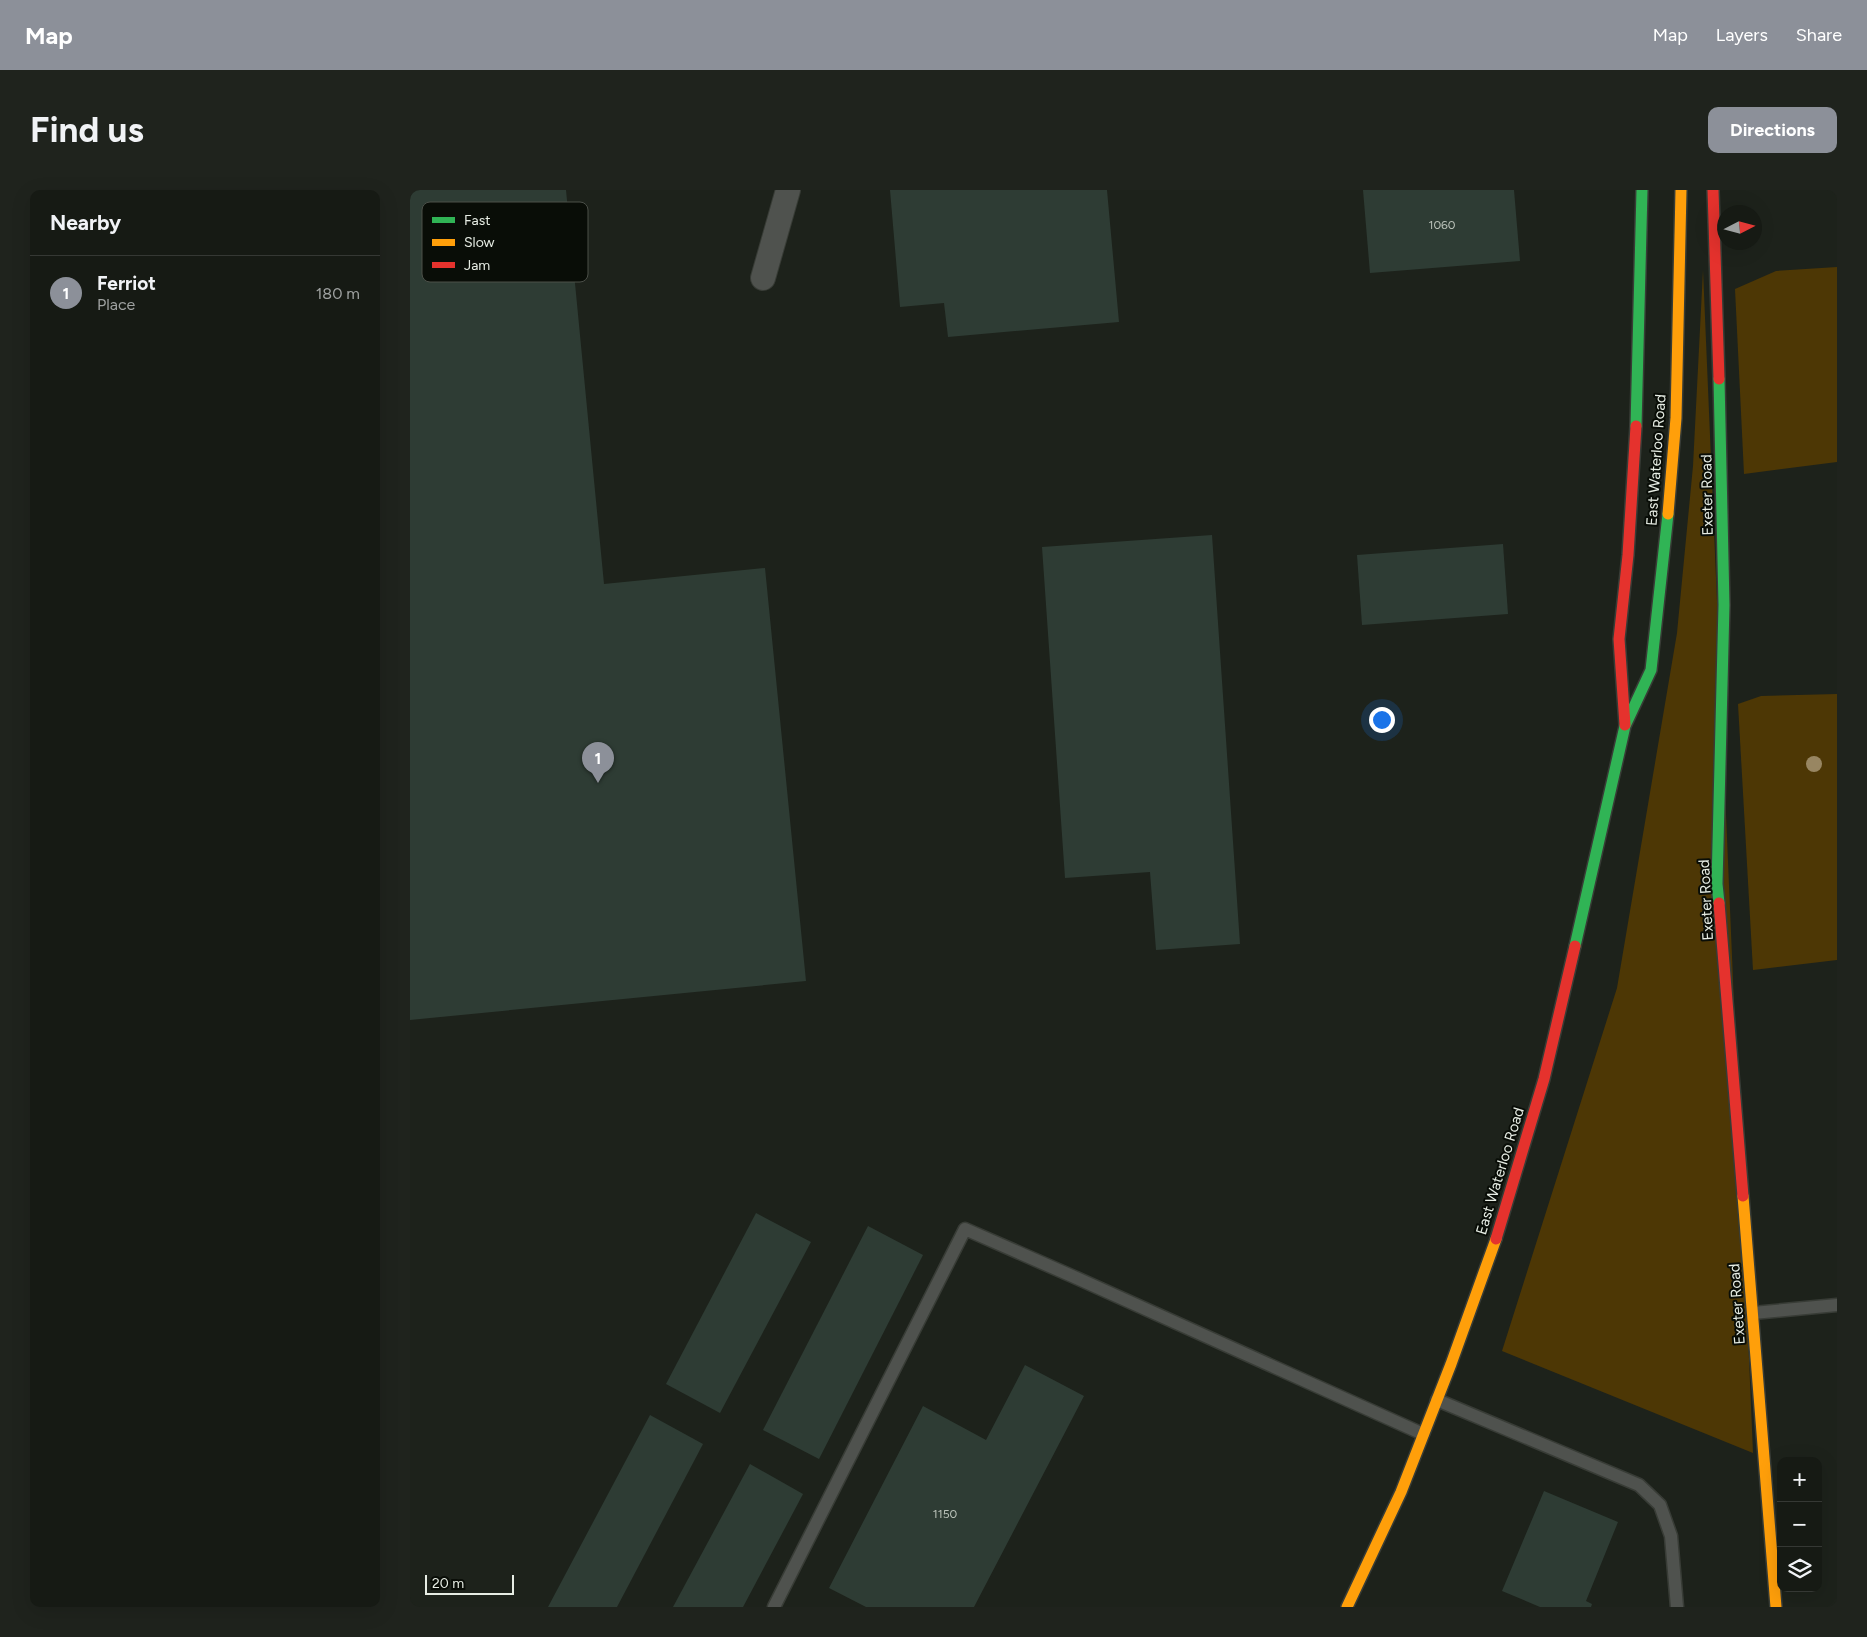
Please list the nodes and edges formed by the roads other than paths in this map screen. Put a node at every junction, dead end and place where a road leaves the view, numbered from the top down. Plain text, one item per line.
1 (788, 190) edge
2 (1642, 190) edge
3 (1681, 190) edge
4 (1712, 190) edge
5 (763, 278) dead end
6 (1625, 726) junction
7 (1837, 1305) edge
8 (1752, 1313) junction
9 (1437, 1400) junction
10 (1424, 1434) junction
11 (774, 1607) edge
12 (1347, 1607) edge
13 (1677, 1607) edge
14 (1776, 1607) edge

1 - 5 street
2 - 6 main road, East Waterloo Road
3 - 6 main road, East Waterloo Road
4 - 8 main road, Exeter Road
6 - 9 main road, East Waterloo Road
7 - 8 lane
8 - 14 main road, Exeter Road
9 - 10 main road, East Waterloo Road
9 - 13 lane
10 - 11 lane
10 - 12 main road, East Waterloo Road

